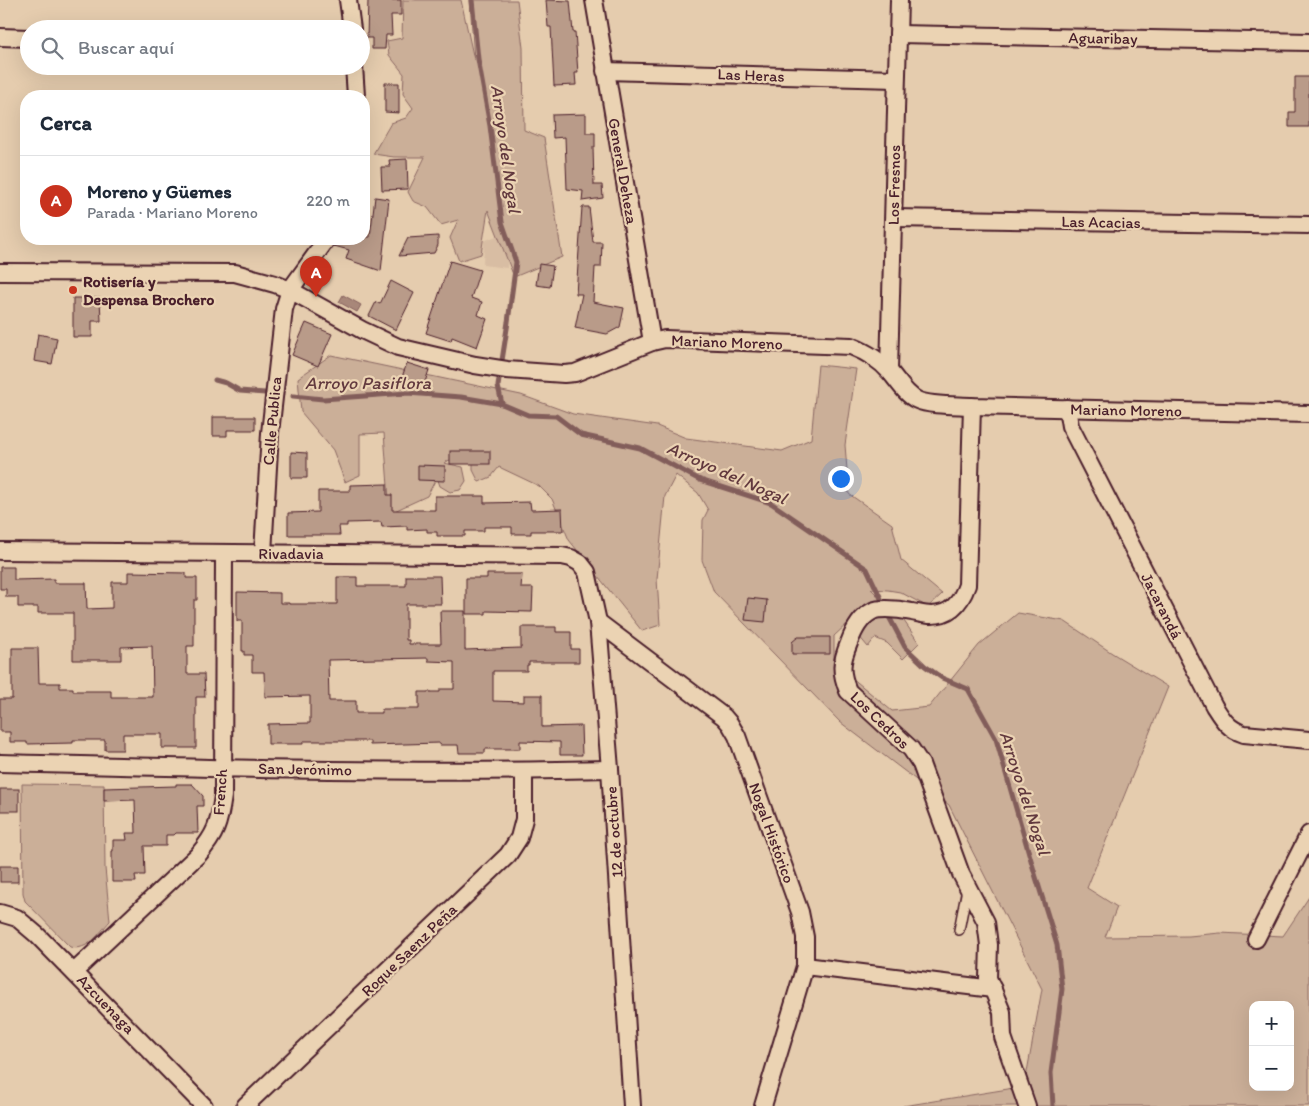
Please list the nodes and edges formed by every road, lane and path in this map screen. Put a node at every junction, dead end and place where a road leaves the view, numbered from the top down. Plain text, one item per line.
1 (348, 0) edge
2 (594, 0) edge
3 (899, 0) edge
4 (351, 20) edge
5 (898, 34) junction
6 (0, 38) edge
7 (20, 38) edge
8 (1309, 42) edge
9 (606, 70) junction
10 (355, 75) edge
11 (896, 79) junction
12 (356, 90) edge
13 (894, 218) junction
14 (1309, 225) edge
15 (323, 245) edge
16 (0, 272) edge
17 (290, 290) junction
18 (652, 342) junction
19 (889, 370) junction
20 (972, 406) junction
21 (1067, 408) junction
22 (1309, 414) edge
23 (0, 551) edge
24 (224, 553) junction
25 (263, 553) junction
26 (580, 563) joint
27 (598, 622) junction
28 (1309, 740) edge
29 (0, 763) edge
30 (223, 768) junction
31 (610, 769) junction
32 (524, 771) junction
33 (1309, 834) edge
34 (968, 887) junction
35 (0, 913) edge
36 (959, 930) dead end
37 (1256, 939) dead end
38 (805, 966) junction
39 (74, 972) junction
40 (993, 989) junction
41 (204, 1106) edge
42 (245, 1106) edge
43 (632, 1106) edge
44 (762, 1106) edge
45 (1027, 1106) edge

1 - 4 street
2 - 9 street, General Deheza
3 - 5 street, Los Fresnos
5 - 8 street, Aguaribay
5 - 11 street, Los Fresnos
6 - 7 street
9 - 11 street, Las Heras
9 - 18 street, General Deheza
10 - 12 street
11 - 13 street, Los Fresnos
13 - 14 street, Las Acacias
13 - 19 street, Los Fresnos
15 - 17 street
16 - 17 street, Mariano Moreno
17 - 18 street, Mariano Moreno
17 - 25 street, Calle Publica
18 - 19 street, Mariano Moreno
19 - 20 street, Mariano Moreno
20 - 21 street, Mariano Moreno
20 - 34 street, Los Cedros
21 - 22 street, Mariano Moreno
21 - 28 street, Jacarandá
23 - 24 street, Rivadavia
24 - 25 street, Rivadavia
24 - 30 street, French
25 - 26 street, Rivadavia
26 - 27 street, 12 de octubre
27 - 31 street, 12 de octubre
27 - 38 street, Nogal Histórico
29 - 30 street, San Jerónimo
30 - 32 street, San Jerónimo
30 - 39 street, French
31 - 32 street, San Jerónimo
31 - 43 street, 12 de octubre
32 - 42 street, Roque Saenz Peña
33 - 37 street
34 - 36 lane
34 - 40 street, Los Cedros
35 - 39 street, Azcuenaga
38 - 40 street
38 - 44 street, Nogal Histórico
39 - 41 street, Azcuenaga
40 - 45 street, Los Cedros

